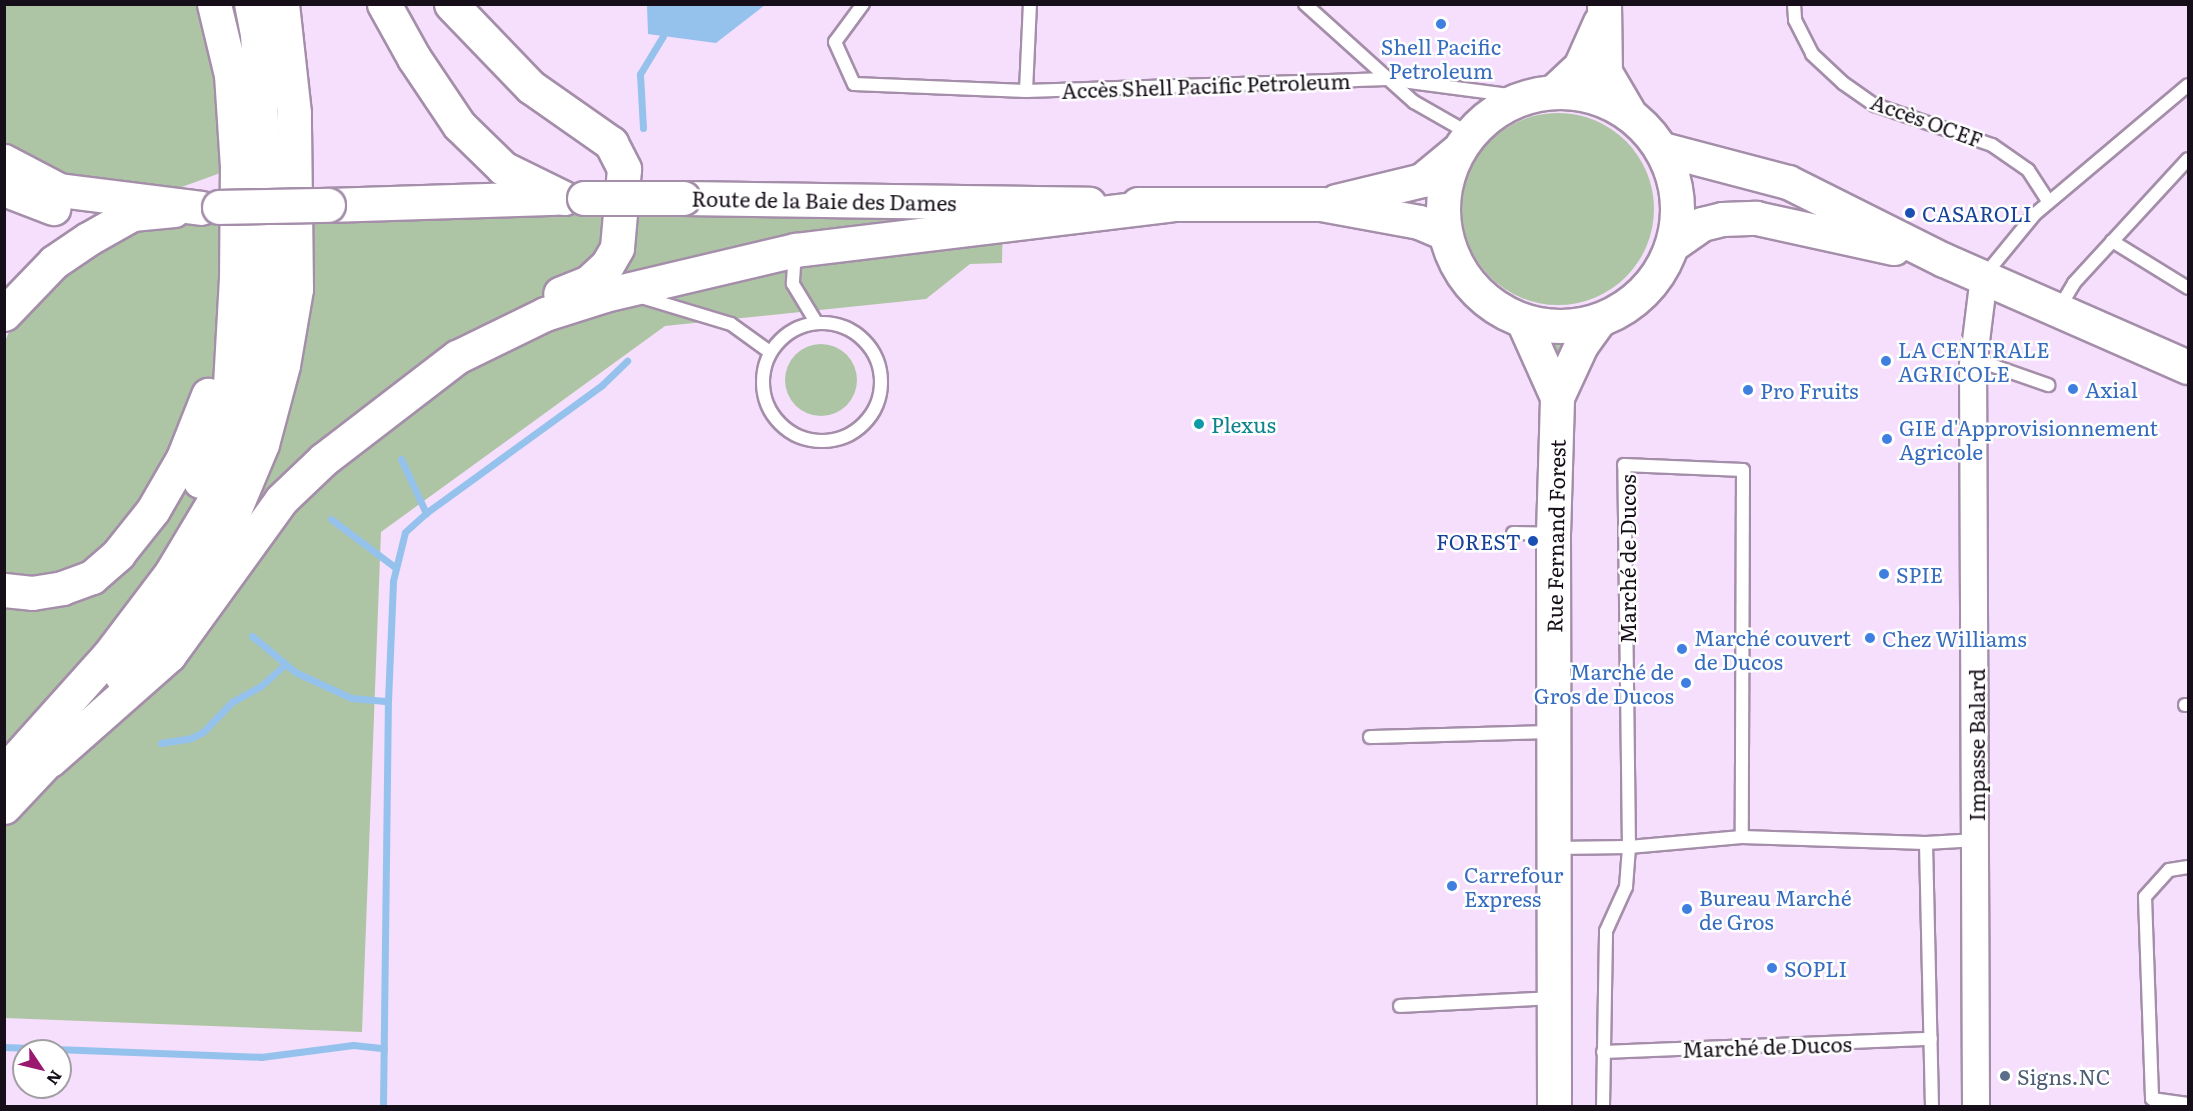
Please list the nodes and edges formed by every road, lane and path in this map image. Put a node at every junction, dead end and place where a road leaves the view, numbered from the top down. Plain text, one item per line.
1 (214, 4) edge
2 (251, 4) edge
3 (282, 4) edge
4 (384, 4) edge
5 (451, 4) edge
6 (863, 4) edge
7 (1030, 4) edge
8 (1305, 4) edge
9 (1794, 4) edge
10 (1603, 11) edge
11 (1387, 79) junction
12 (2188, 85) edge
13 (1026, 91) junction
14 (1539, 94) junction
15 (1629, 113) junction
16 (1464, 142) junction
17 (1662, 149) junction
18 (2188, 159) edge
19 (4, 161) edge
20 (4, 189) edge
21 (574, 198) junction
22 (2049, 202) junction
23 (1321, 204) junction
24 (1168, 205) junction
25 (210, 207) junction
26 (132, 214) junction
27 (1445, 233) junction
28 (2112, 241) junction
29 (1672, 245) junction
30 (796, 250) junction
31 (1944, 260) junction
32 (1984, 277) junction
33 (2188, 288) edge
34 (625, 292) junction
35 (2058, 310) junction
36 (4, 314) edge
37 (1599, 320) junction
38 (1523, 321) junction
39 (816, 322) junction
40 (233, 336) junction
41 (770, 352) junction
42 (458, 357) junction
43 (1973, 365) junction
44 (2188, 367) edge
45 (2048, 385) dead end
46 (1557, 397) junction
47 (1513, 534) dead end
48 (1553, 534) junction
49 (4, 590) edge
50 (1553, 732) junction
51 (1370, 737) dead end
52 (50, 760) junction
53 (4, 765) edge
54 (4, 772) edge
55 (4, 807) edge
56 (1742, 837) junction
57 (1977, 840) junction
58 (1926, 843) junction
59 (1629, 847) junction
60 (1553, 848) junction
61 (2188, 867) edge
62 (1554, 998) junction
63 (1400, 1006) dead end
64 (1931, 1039) junction
65 (1603, 1052) junction
66 (2188, 1104) edge
67 (1554, 1107) edge
68 (1603, 1107) edge
69 (1932, 1107) edge
70 (1976, 1107) edge

1 - 40 main road
2 - 54 main road
3 - 52 main road
4 - 21 main road
5 - 42 main road
6 - 13 lane, Accès Shell Pacific Petroleum
7 - 13 lane
8 - 11 lane, Accès Shell Pacific Petroleum
9 - 22 lane, Accès OCEF
10 - 14 main road, Route de la Baie des Dames
10 - 15 main road
11 - 13 lane, Accès Shell Pacific Petroleum
11 - 14 lane, Accès Shell Pacific Petroleum
11 - 16 lane, Accès Shell Pacific Petroleum
12 - 22 lane
14 - 15 main road
14 - 16 main road, Route de la Baie des Dames
15 - 17 main road
16 - 23 main road, Route de la Baie des Dames
16 - 27 main road
17 - 29 main road
17 - 31 main road
18 - 28 lane
19 - 25 main road
20 - 26 main road
21 - 24 main road, Route de la Baie des Dames, bridge
21 - 25 main road, Route de la Baie des Dames, bridge
22 - 32 lane
23 - 24 main road, Route de la Baie des Dames
23 - 27 main road, Route de la Baie des Dames
24 - 30 main road
25 - 26 main road
26 - 36 main road
27 - 38 main road
28 - 33 lane
28 - 35 lane
29 - 31 main road
29 - 37 main road
30 - 34 main road
30 - 39 lane
31 - 32 main road
32 - 35 main road
32 - 43 street, Impasse Balard
34 - 41 lane
34 - 42 main road
35 - 44 main road
37 - 38 main road
37 - 46 main road, Rue Fernand Forest
38 - 46 main road, Rue Fernand Forest
39 - 41 lane
39 - 41 lane
40 - 49 main road
40 - 53 main road
42 - 52 main road
43 - 45 lane
43 - 57 street, Impasse Balard
46 - 48 main road, Rue Fernand Forest
47 - 48 lane
48 - 50 main road, Rue Fernand Forest
50 - 51 lane
50 - 60 main road, Rue Fernand Forest
52 - 55 main road
56 - 58 lane
56 - 59 lane
56 - 59 lane, Marché de Ducos
57 - 58 lane
57 - 70 street, Impasse Balard
58 - 64 lane
59 - 60 lane
59 - 65 lane, Marché de Ducos
60 - 62 main road, Rue Fernand Forest
61 - 66 lane
62 - 63 lane
62 - 67 main road, Rue Fernand Forest
64 - 65 lane, Marché de Ducos
64 - 69 lane
65 - 68 lane, Marché de Ducos

